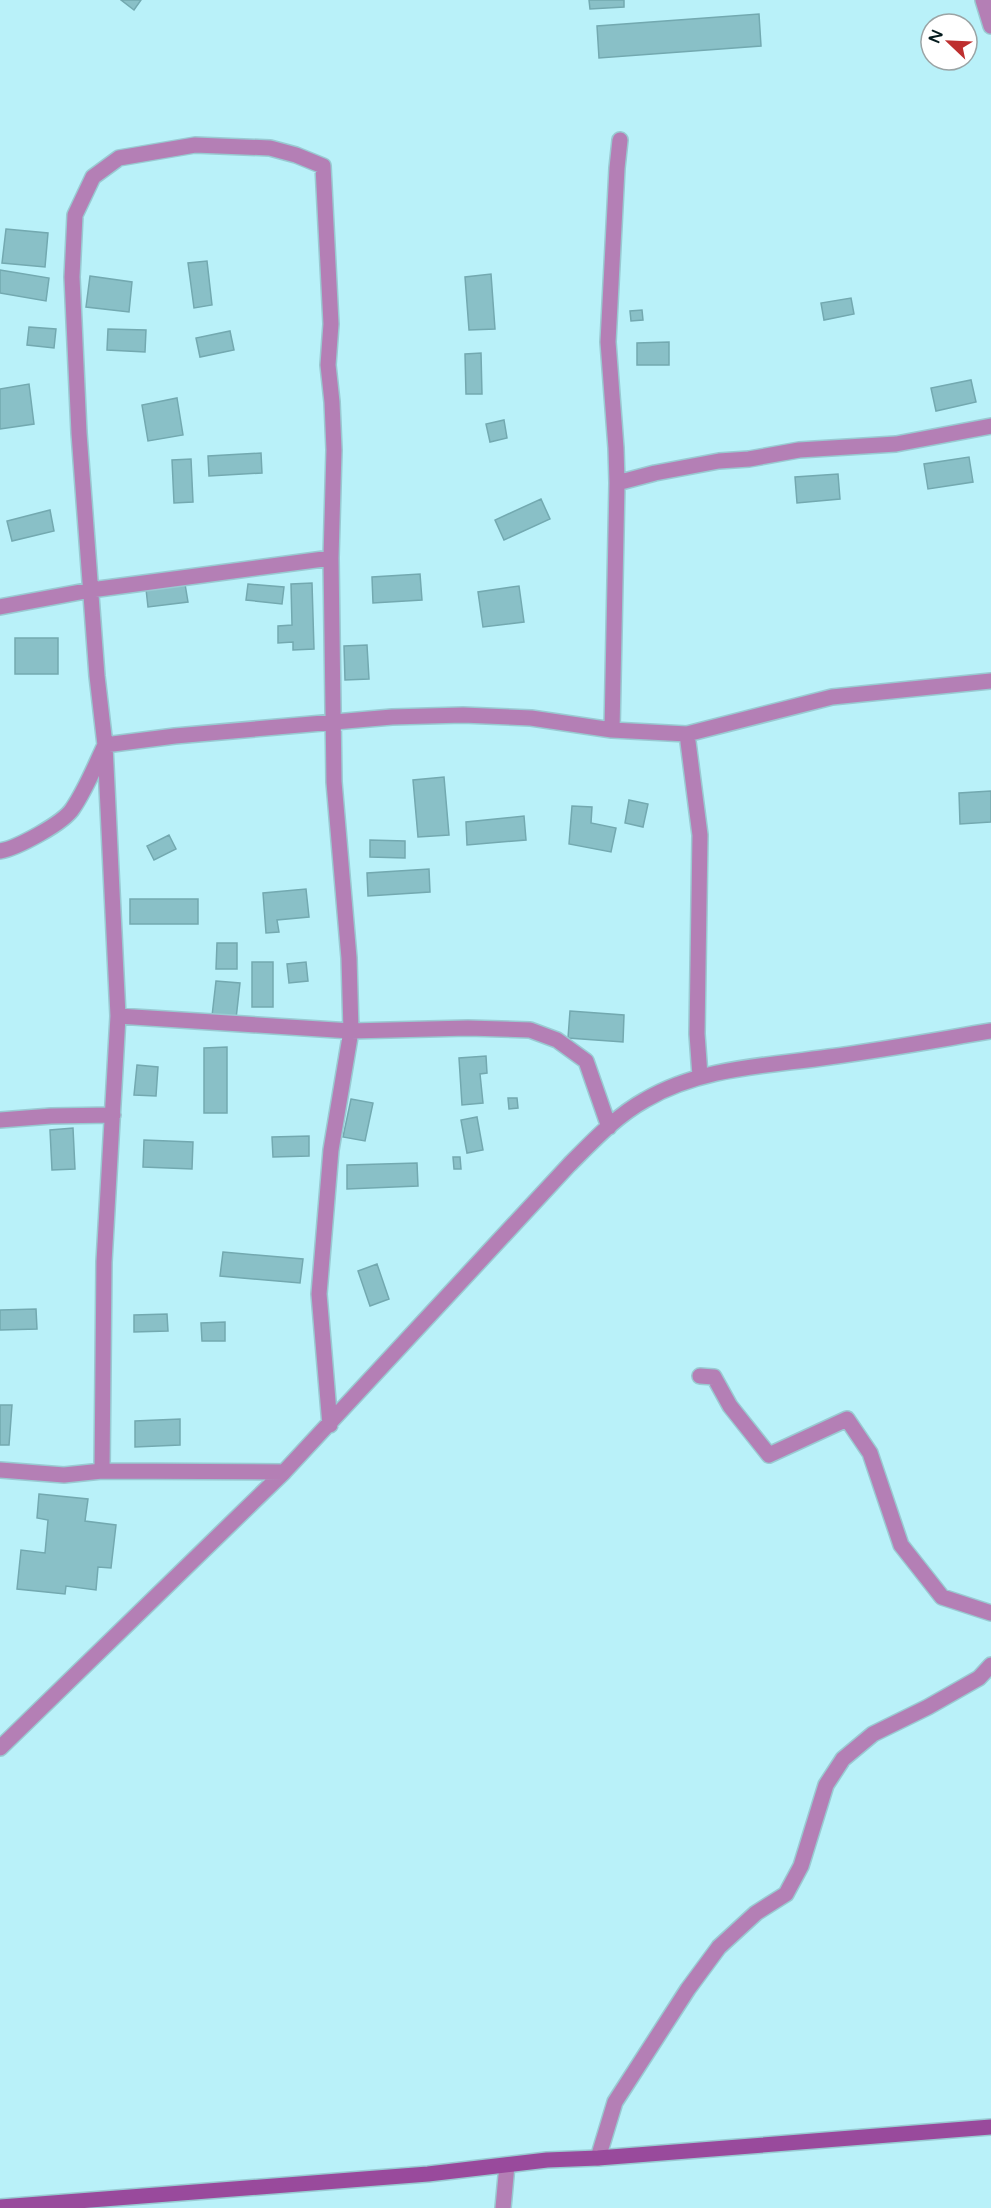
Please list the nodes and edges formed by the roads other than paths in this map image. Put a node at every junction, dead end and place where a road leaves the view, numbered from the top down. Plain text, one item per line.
1 (983, 0) edge
2 (991, 26) edge
3 (620, 140) dead end
4 (991, 426) edge
5 (617, 483) junction
6 (331, 558) junction
7 (91, 590) junction
8 (0, 607) edge
9 (991, 681) edge
10 (333, 722) junction
11 (612, 730) junction
12 (687, 734) junction
13 (105, 745) junction
14 (0, 851) edge
15 (118, 1016) junction
16 (351, 1031) junction
17 (991, 1031) edge
18 (700, 1076) junction
19 (113, 1116) junction
20 (0, 1120) edge
21 (609, 1127) junction
22 (700, 1376) dead end
23 (330, 1425) junction
24 (0, 1470) edge
25 (102, 1471) junction
26 (284, 1472) junction
27 (991, 1613) edge
28 (991, 1665) edge
29 (0, 1748) edge
30 (991, 2127) edge
31 (598, 2158) junction
32 (507, 2165) junction
33 (0, 2207) edge
34 (503, 2208) edge

1 - 2 street
3 - 5 street
4 - 5 street
5 - 11 street
6 - 7 street
6 - 7 street
6 - 10 street
7 - 8 street
7 - 13 street
9 - 12 street
10 - 11 street
10 - 13 street
10 - 16 street
11 - 12 street
12 - 18 street
13 - 14 street
13 - 15 street
15 - 16 street
15 - 19 street
16 - 21 street
16 - 23 street
17 - 18 street
18 - 21 street
19 - 20 street
19 - 25 street
21 - 23 street
22 - 27 street
23 - 26 street
24 - 25 street
25 - 26 street
26 - 29 street
28 - 31 street
30 - 31 street
31 - 32 street
32 - 33 street
32 - 34 street

